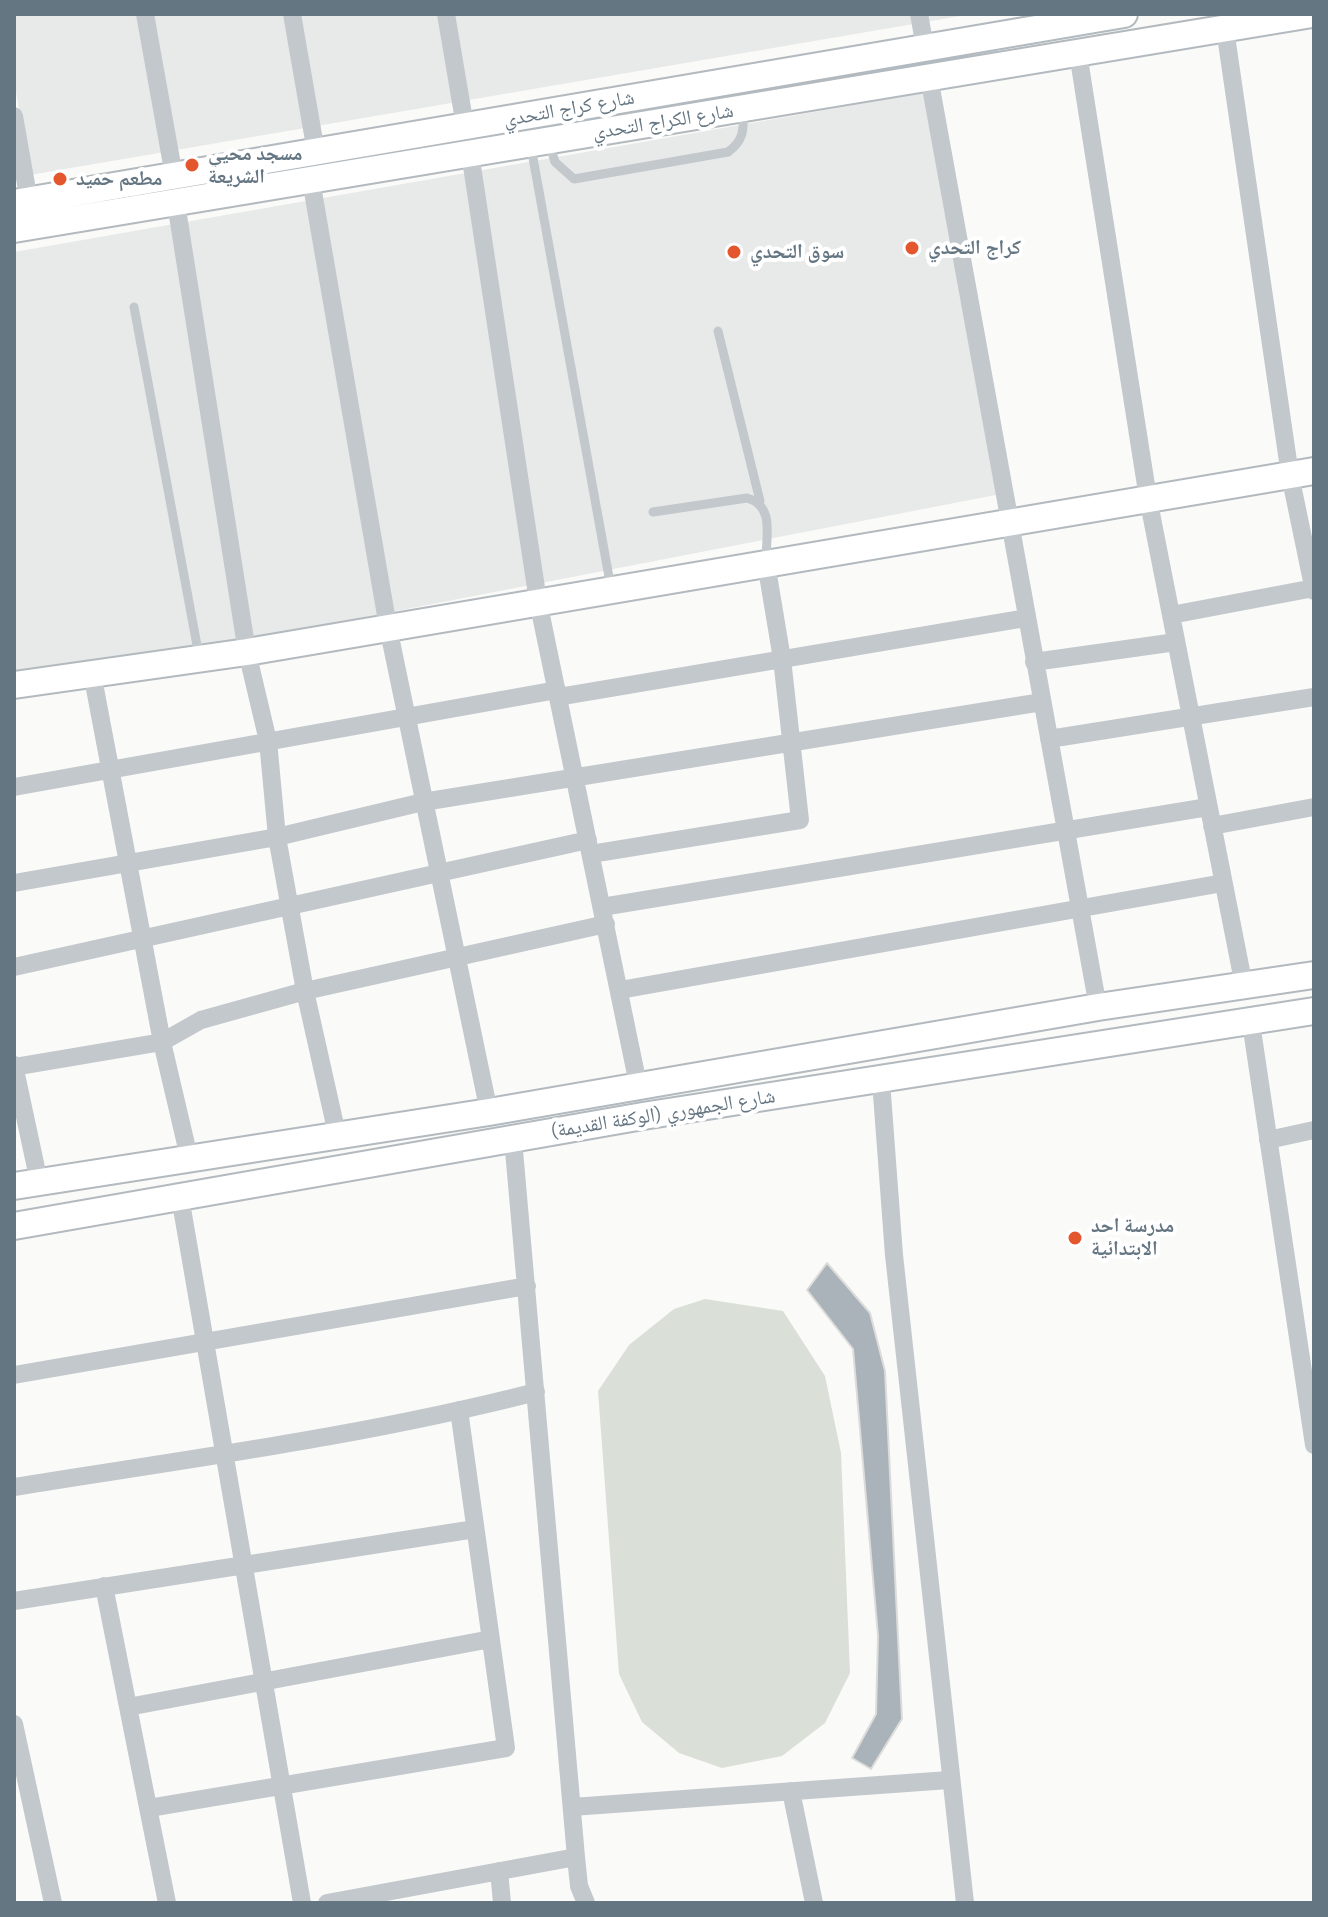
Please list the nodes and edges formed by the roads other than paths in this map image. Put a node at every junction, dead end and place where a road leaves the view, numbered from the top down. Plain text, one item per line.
1 (145, 14) edge
2 (292, 14) edge
3 (446, 14) edge
4 (919, 14) edge
5 (1124, 14) edge
6 (1312, 14) edge
7 (1073, 18) edge
8 (1225, 29) junction
9 (925, 47) junction
10 (1078, 53) junction
11 (929, 77) junction
12 (743, 109) junction
13 (14, 116) edge
14 (465, 126) junction
15 (539, 142) junction
16 (316, 152) junction
17 (470, 153) junction
18 (174, 176) junction
19 (311, 180) junction
20 (21, 202) edge
21 (176, 203) junction
22 (14, 229) edge
23 (134, 307) dead end
24 (718, 331) dead end
25 (1302, 473) edge
26 (1148, 498) junction
27 (760, 501) junction
28 (653, 512) dead end
29 (1009, 522) junction
30 (766, 563) junction
31 (611, 588) junction
32 (1314, 589) edge
33 (538, 601) junction
34 (1171, 615) junction
35 (1026, 618) junction
36 (388, 627) junction
37 (1176, 642) junction
38 (247, 652) junction
39 (199, 656) junction
40 (782, 659) junction
41 (1034, 662) junction
42 (92, 673) junction
43 (14, 685) edge
44 (558, 693) junction
45 (1314, 697) edge
46 (1042, 702) junction
47 (1190, 715) junction
48 (406, 716) junction
49 (1049, 739) junction
50 (268, 741) junction
51 (792, 742) junction
52 (111, 769) junction
53 (575, 777) junction
54 (14, 787) edge
55 (423, 802) junction
56 (1314, 807) edge
57 (1210, 816) junction
58 (1065, 829) junction
59 (277, 837) junction
60 (590, 847) junction
61 (129, 862) junction
62 (438, 873) junction
63 (14, 883) edge
64 (1223, 883) junction
65 (289, 905) junction
66 (1080, 907) junction
67 (604, 915) junction
68 (145, 936) junction
69 (455, 956) junction
70 (14, 967) edge
71 (1314, 975) edge
72 (1244, 986) junction
73 (620, 990) junction
74 (305, 991) junction
75 (1182, 996) junction
76 (1098, 1007) junction
77 (1314, 1011) edge
78 (1251, 1023) junction
79 (1189, 1033) junction
80 (908, 1039) junction
81 (162, 1042) junction
82 (14, 1066) edge
83 (914, 1076) junction
84 (881, 1081) junction
85 (638, 1084) junction
86 (489, 1112) junction
87 (1314, 1130) edge
88 (337, 1134) junction
89 (513, 1139) junction
90 (1268, 1140) junction
91 (189, 1157) junction
92 (27, 1184) edge
93 (180, 1197) junction
94 (14, 1226) edge
95 (527, 1286) junction
96 (206, 1344) junction
97 (14, 1375) edge
98 (536, 1392) junction
99 (459, 1410) junction
100 (1314, 1445) edge
101 (224, 1453) junction
102 (14, 1487) edge
103 (475, 1529) junction
104 (243, 1565) junction
105 (104, 1586) junction
106 (14, 1601) edge
107 (491, 1639) junction
108 (263, 1682) junction
109 (128, 1707) junction
110 (14, 1724) edge
111 (949, 1780) junction
112 (281, 1786) junction
113 (791, 1791) junction
114 (572, 1807) junction
115 (149, 1808) junction
116 (576, 1857) junction
117 (499, 1871) junction
118 (53, 1903) edge
119 (167, 1903) edge
120 (302, 1903) edge
121 (327, 1903) edge
122 (502, 1903) edge
123 (586, 1903) edge
124 (814, 1903) edge
125 (965, 1903) edge

1 - 18 street
2 - 16 street
3 - 14 street
4 - 9 street
5 - 7 main road, شارع كراج التحدي
6 - 8 main road, شارع الكراج التحدي
7 - 9 main road, شارع كراج التحدي
8 - 10 main road, شارع الكراج التحدي
8 - 25 street
9 - 14 main road, شارع كراج التحدي
10 - 11 main road, شارع الكراج التحدي
10 - 26 street
11 - 12 main road, شارع الكراج التحدي
11 - 29 street
12 - 15 main road, شارع الكراج التحدي
12 - 15 lane
13 - 20 street
14 - 16 main road, شارع كراج التحدي
15 - 17 main road, شارع الكراج التحدي
15 - 31 lane
16 - 18 main road, شارع كراج التحدي
17 - 19 main road, شارع الكراج التحدي
17 - 33 street
18 - 20 main road, شارع كراج التحدي
19 - 21 main road, شارع الكراج التحدي
19 - 36 street
21 - 22 main road, شارع الكراج التحدي
21 - 38 street
23 - 39 lane
24 - 27 lane
25 - 26 main road
25 - 32 street
26 - 29 main road
26 - 34 street
27 - 28 lane
27 - 30 lane
29 - 30 main road
29 - 35 street
30 - 31 main road
30 - 40 street
31 - 33 main road
32 - 34 street
33 - 36 main road
33 - 44 street
34 - 37 street
35 - 40 street
35 - 41 street
36 - 38 main road
36 - 48 street
37 - 41 street
37 - 47 street
38 - 39 main road
38 - 50 street
39 - 42 main road
40 - 44 street
40 - 51 street
41 - 46 street
42 - 43 main road
42 - 52 street
44 - 48 street
44 - 53 street
45 - 47 street
46 - 49 street
46 - 51 street
47 - 49 street
47 - 57 street
48 - 50 street
48 - 55 street
49 - 58 street
50 - 52 street
50 - 59 street
51 - 53 street
51 - 60 street
52 - 54 street
52 - 61 street
53 - 55 street
53 - 60 street
55 - 59 street
55 - 62 street
56 - 57 street
57 - 58 street
57 - 64 street
58 - 66 street
58 - 67 street
59 - 61 street
59 - 65 street
60 - 62 street
60 - 67 street
61 - 63 street
61 - 68 street
62 - 65 street
62 - 69 street
64 - 66 street
64 - 72 street
65 - 68 street
65 - 74 street
66 - 73 street
66 - 76 street
67 - 69 street
67 - 73 street
68 - 70 street
68 - 81 street
69 - 74 street
69 - 86 street
71 - 72 main road, شارع الجمهوري (الوكفة القديمة)
72 - 75 main road, شارع الجمهوري (الوكفة القديمة)
73 - 85 street
74 - 81 street
74 - 88 street
75 - 76 main road, شارع الجمهوري (الوكفة القديمة)
75 - 79 main road
76 - 80 main road, شارع الجمهوري (الوكفة القديمة)
77 - 78 main road, شارع الجمهوري (الوكفة القديمة)
78 - 79 main road, شارع الجمهوري (الوكفة القديمة)
78 - 90 street
79 - 83 main road, شارع الجمهوري (الوكفة القديمة)
80 - 83 main road
80 - 85 main road, شارع الجمهوري (الوكفة القديمة)
81 - 82 street
81 - 91 street
82 - 92 street
83 - 84 main road, شارع الجمهوري (الوكفة القديمة)
84 - 89 main road, شارع الجمهوري (الوكفة القديمة)
84 - 111 street
85 - 86 main road, شارع الجمهوري (الوكفة القديمة)
86 - 88 main road, شارع الجمهوري (الوكفة القديمة)
87 - 90 street
88 - 91 main road, شارع الجمهوري (الوكفة القديمة)
89 - 93 main road, شارع الجمهوري (الوكفة القديمة)
89 - 95 street
90 - 100 street
91 - 92 main road, شارع الجمهوري (الوكفة القديمة)
93 - 94 main road, شارع الجمهوري (الوكفة القديمة)
93 - 96 street
95 - 96 street
95 - 98 street
96 - 97 street
96 - 101 street
98 - 99 street
98 - 114 street
99 - 101 street
99 - 103 street
101 - 102 street
101 - 104 street
103 - 104 street
103 - 107 street
104 - 105 street
104 - 108 street
105 - 106 street
105 - 109 street
107 - 108 street
107 - 112 street
108 - 109 street
108 - 112 street
109 - 115 street
110 - 118 street
111 - 113 street
111 - 125 street
112 - 115 street
112 - 120 street
113 - 114 street
113 - 124 street
114 - 116 street
115 - 119 street
116 - 117 street
116 - 123 street
117 - 121 street
117 - 122 street

